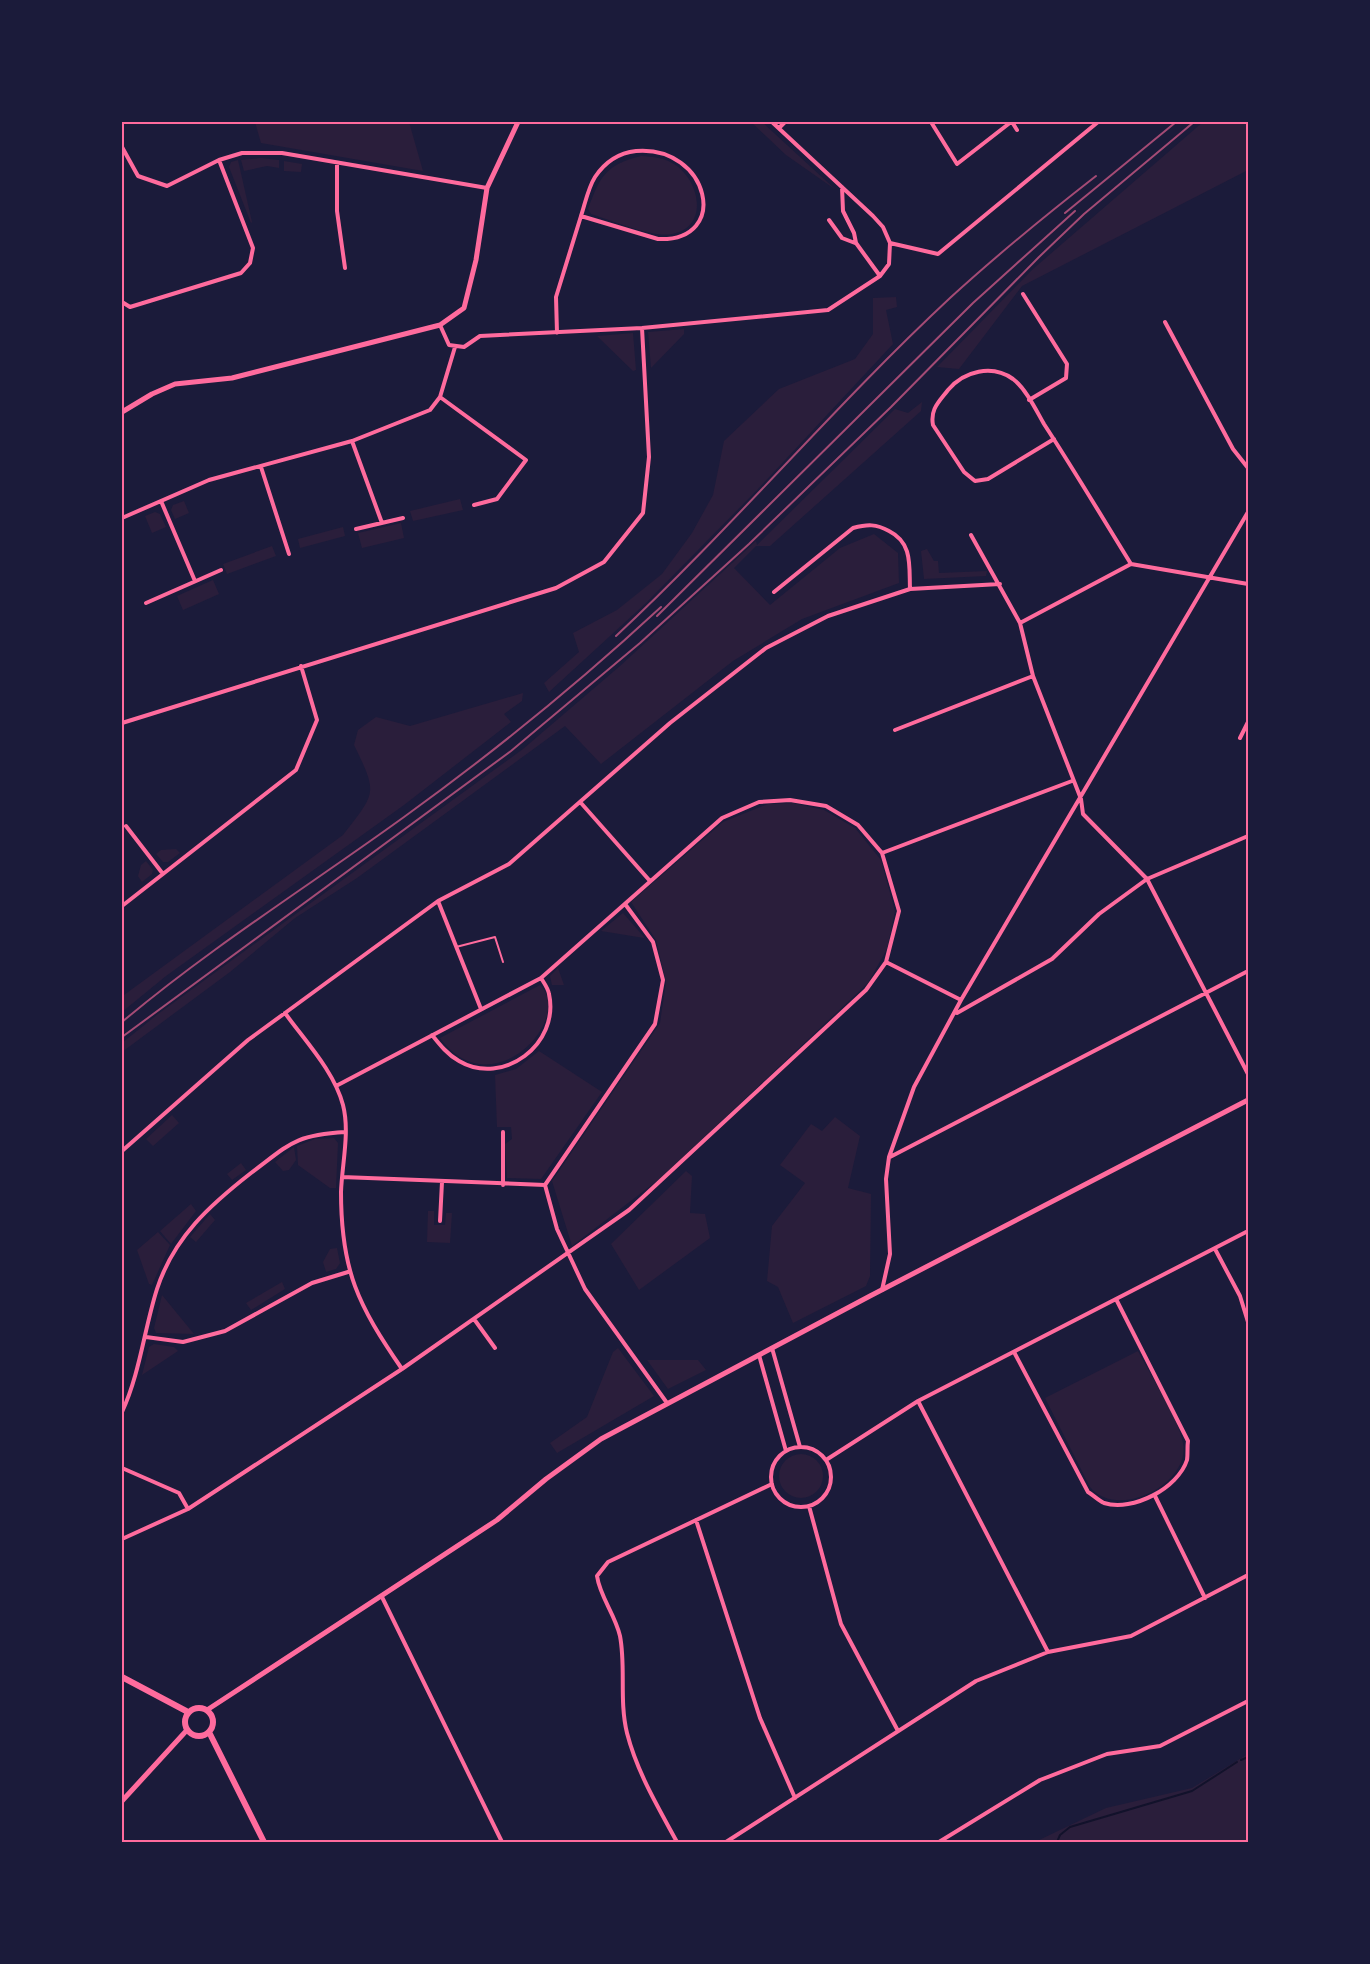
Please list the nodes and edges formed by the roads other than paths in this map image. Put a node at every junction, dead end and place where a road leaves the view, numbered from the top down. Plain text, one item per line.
1 (518, 122) edge
2 (772, 122) edge
3 (785, 122) edge
4 (931, 122) edge
5 (1011, 122) edge
6 (1098, 122) edge
7 (778, 128) junction
8 (1017, 130) dead end
9 (122, 147) edge
10 (219, 160) junction
11 (337, 163) junction
12 (842, 187) junction
13 (487, 188) junction
14 (581, 216) junction
15 (830, 220) dead end
16 (856, 243) junction
17 (890, 243) junction
18 (345, 268) dead end
19 (880, 276) junction
20 (1023, 294) dead end
21 (122, 302) edge
22 (1165, 322) dead end
23 (440, 325) junction
24 (642, 328) junction
25 (557, 333) junction
26 (455, 347) junction
27 (440, 398) junction
28 (1029, 400) junction
29 (122, 412) edge
30 (1054, 439) junction
31 (352, 441) junction
32 (261, 467) junction
33 (1248, 468) edge
34 (161, 501) junction
35 (474, 505) dead end
36 (1248, 512) edge
37 (122, 518) edge
38 (403, 518) dead end
39 (382, 523) junction
40 (356, 530) dead end
41 (971, 535) dead end
42 (289, 554) dead end
43 (1131, 564) junction
44 (221, 570) dead end
45 (1210, 576) junction
46 (195, 581) junction
47 (1000, 584) junction
48 (1248, 584) edge
49 (910, 589) junction
50 (774, 592) dead end
51 (146, 603) dead end
52 (1020, 623) junction
53 (301, 666) junction
54 (1033, 676) junction
55 (1248, 722) edge
56 (122, 723) edge
57 (895, 730) dead end
58 (1240, 738) dead end
59 (1072, 781) junction
60 (1082, 799) junction
61 (581, 803) junction
62 (126, 825) dead end
63 (1248, 836) edge
64 (882, 853) junction
65 (163, 874) junction
66 (1147, 879) junction
67 (650, 881) junction
68 (438, 902) junction
69 (625, 904) junction
70 (122, 906) edge
71 (456, 947) junction
72 (503, 962) dead end
73 (886, 962) junction
74 (1248, 971) edge
75 (541, 978) junction
76 (1207, 992) junction
77 (961, 1000) junction
78 (481, 1009) junction
79 (285, 1013) junction
80 (956, 1013) junction
81 (432, 1035) junction
82 (1248, 1074) edge
83 (336, 1086) junction
84 (1248, 1101) edge
85 (345, 1132) junction
86 (503, 1132) dead end
87 (122, 1151) edge
88 (889, 1157) junction
89 (342, 1177) junction
90 (442, 1182) junction
91 (503, 1185) junction
92 (545, 1185) junction
93 (440, 1221) dead end
94 (1248, 1231) edge
95 (1215, 1249) junction
96 (567, 1254) junction
97 (348, 1272) junction
98 (882, 1290) junction
99 (1116, 1299) junction
100 (474, 1319) junction
101 (1248, 1322) edge
102 (146, 1337) junction
103 (495, 1348) dead end
104 (772, 1348) junction
105 (1014, 1352) junction
106 (759, 1355) junction
107 (402, 1369) junction
108 (918, 1401) junction
109 (667, 1403) junction
110 (122, 1412) edge
111 (800, 1447) junction
112 (786, 1452) junction
113 (826, 1460) junction
114 (122, 1468) edge
115 (772, 1484) junction
116 (1155, 1497) junction
117 (808, 1506) junction
118 (188, 1509) junction
119 (696, 1520) junction
120 (122, 1539) edge
121 (1248, 1575) edge
122 (382, 1597) junction
123 (1206, 1598) junction
124 (1048, 1652) junction
125 (122, 1677) edge
126 (1248, 1701) edge
127 (207, 1710) junction
128 (188, 1712) junction
129 (187, 1730) junction
130 (898, 1731) junction
131 (209, 1732) junction
132 (795, 1798) junction
133 (122, 1801) edge
134 (264, 1842) edge
135 (502, 1842) edge
136 (677, 1842) edge
137 (726, 1842) edge
138 (939, 1842) edge

1 - 13 street
2 - 7 street
3 - 7 street
4 - 5 street
5 - 8 street
6 - 17 street
7 - 12 street
9 - 10 street
10 - 11 street
10 - 21 street
11 - 13 street
11 - 18 street
12 - 16 street
12 - 17 street
13 - 23 street
14 - 14 street
14 - 25 street
15 - 16 street
16 - 19 street
17 - 19 street
19 - 24 street
20 - 28 street
22 - 33 street
23 - 26 street
23 - 29 street
24 - 25 street
24 - 53 street
25 - 26 street
26 - 27 street
27 - 31 street
27 - 35 street
28 - 30 street
28 - 30 street
30 - 43 street
31 - 32 street
31 - 39 street
32 - 34 street
32 - 42 street
34 - 37 street
34 - 46 street
36 - 45 street
38 - 39 street
39 - 40 street
41 - 47 street
43 - 45 street
43 - 52 street
44 - 46 street
45 - 48 street
45 - 60 street
46 - 51 street
47 - 49 street
47 - 52 street
49 - 50 street
49 - 61 street
52 - 54 street
53 - 56 street
53 - 65 street
54 - 57 street
54 - 59 street
55 - 58 street
59 - 60 street
59 - 64 street
60 - 66 street
60 - 77 street
61 - 67 street
61 - 68 street
62 - 65 street
63 - 66 street
64 - 67 street
64 - 73 street
65 - 70 street
66 - 76 street
66 - 80 street
67 - 69 street
68 - 71 street
68 - 79 street
69 - 75 street
69 - 92 street
71 - 72 lane
71 - 78 street
73 - 77 street
73 - 96 street
74 - 76 street
75 - 78 street
75 - 81 street
76 - 82 street
76 - 88 street
77 - 80 street
78 - 81 street
79 - 83 street
79 - 87 street
80 - 88 street
81 - 83 street
83 - 85 street
84 - 98 street
85 - 89 street
85 - 102 street
86 - 91 street
88 - 98 street
89 - 90 street
89 - 97 street
90 - 91 street
90 - 93 street
91 - 92 street
92 - 96 street
94 - 95 street
95 - 99 street
95 - 101 street
96 - 100 street
96 - 109 street
97 - 102 street
97 - 107 street
98 - 104 street
99 - 105 street
99 - 116 street
100 - 103 street
100 - 107 street
102 - 110 street
104 - 106 street
104 - 111 street
105 - 108 street
105 - 116 street
106 - 109 street
106 - 112 street
107 - 118 street
108 - 113 street
108 - 124 street
109 - 122 street
111 - 112 street
111 - 113 street
112 - 115 street
113 - 117 street
114 - 118 street
115 - 117 street
115 - 119 street
116 - 123 street
117 - 130 street
118 - 120 street
119 - 132 street
119 - 136 street
121 - 123 street
122 - 127 street
122 - 135 street
123 - 124 street
124 - 130 street
125 - 128 main road
126 - 138 street
127 - 128 main road
127 - 131 main road
128 - 129 main road
129 - 131 main road
129 - 133 street
130 - 132 street
131 - 134 main road
132 - 137 street

